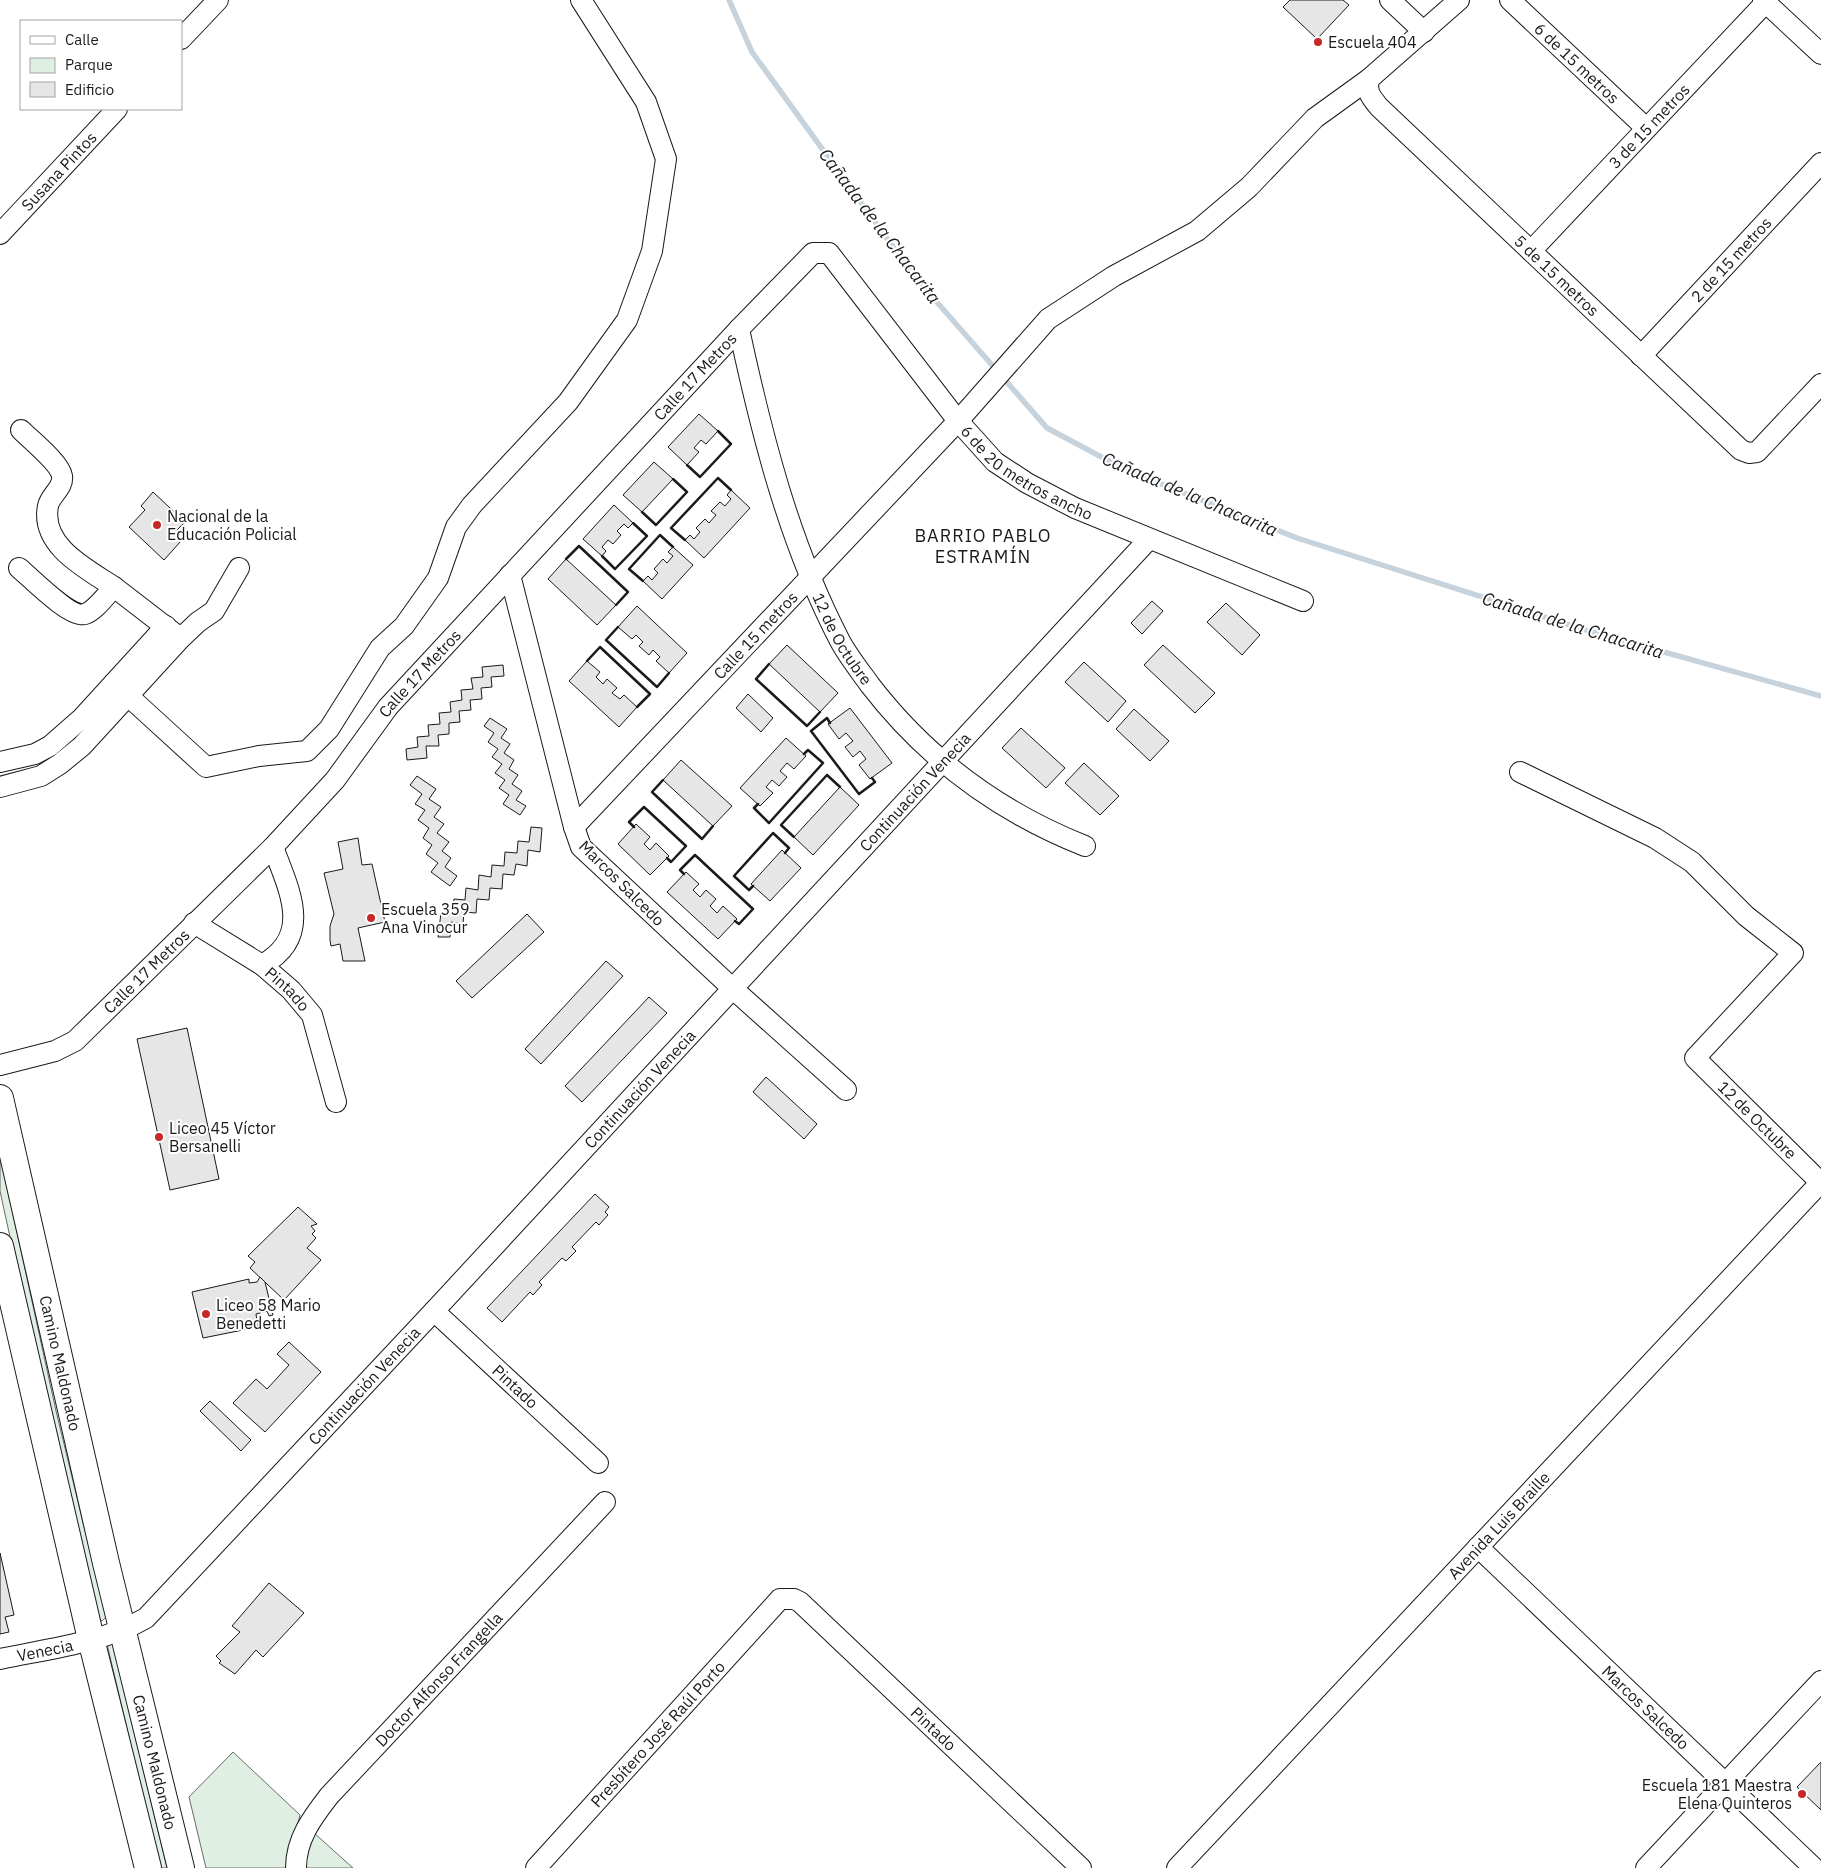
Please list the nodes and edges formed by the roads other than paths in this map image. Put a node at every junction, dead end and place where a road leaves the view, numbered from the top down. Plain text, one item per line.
1 (218, 0) edge
2 (580, 0) edge
3 (1390, 0) edge
4 (1459, 0) edge
5 (1510, 0) edge
6 (1766, 1) edge
7 (1424, 32) junction
8 (182, 38) edge
9 (1821, 54) edge
10 (1369, 86) junction
11 (116, 110) edge
12 (1646, 128) junction
13 (1821, 163) edge
14 (0, 234) edge
15 (1531, 251) junction
16 (822, 252) joint
17 (739, 329) junction
18 (1641, 356) junction
19 (1821, 384) edge
20 (958, 421) junction
21 (21, 430) dead end
22 (1149, 539) junction
23 (19, 568) dead end
24 (239, 568) dead end
25 (510, 575) junction
26 (809, 576) junction
27 (114, 587) junction
28 (1303, 601) dead end
29 (173, 633) junction
30 (121, 689) junction
31 (0, 762) edge
32 (942, 763) junction
33 (1520, 772) dead end
34 (0, 787) edge
35 (574, 827) junction
36 (1086, 846) dead end
37 (273, 847) junction
38 (194, 923) junction
39 (262, 964) junction
40 (732, 988) junction
41 (0, 1065) edge
42 (846, 1090) dead end
43 (0, 1098) edge
44 (336, 1102) dead end
45 (1821, 1182) edge
46 (0, 1246) edge
47 (434, 1311) junction
48 (598, 1463) dead end
49 (605, 1502) dead end
50 (1478, 1547) junction
51 (780, 1599) joint
52 (124, 1628) junction
53 (91, 1639) junction
54 (0, 1659) edge
55 (1821, 1680) edge
56 (1725, 1783) junction
57 (148, 1868) edge
58 (182, 1868) edge
59 (296, 1868) edge
60 (536, 1868) edge
61 (1081, 1868) edge
62 (1177, 1868) edge
63 (1646, 1868) edge
64 (1814, 1868) edge

1 - 8 street
2 - 30 street
3 - 7 street
4 - 7 street, Calle 15 metros
5 - 12 street, 6 de 15 metros
6 - 9 street
6 - 12 street, 3 de 15 metros
7 - 10 street, Calle 15 metros
10 - 15 street, 5 de 15 metros
10 - 20 street, Calle 15 metros
11 - 14 street, Susana Pintos
12 - 15 street, 3 de 15 metros
13 - 18 street, 2 de 15 metros
15 - 18 street, 5 de 15 metros
16 - 17 street, Calle 17 Metros
16 - 20 street, 6 de 20 metros ancho
17 - 25 street, Calle 17 Metros
17 - 26 street, 12 de Octubre
18 - 19 street, 5 de 15 metros
20 - 22 street, 6 de 20 metros ancho
20 - 26 street, Calle 15 metros
21 - 27 street
22 - 28 street, 6 de 20 metros ancho
22 - 32 street, Continuación Venecia
23 - 27 street
24 - 29 street
25 - 35 street, Marcos Salcedo
25 - 37 street, Calle 17 Metros
26 - 32 street, 12 de Octubre
26 - 35 street, Calle 15 metros
27 - 29 street
29 - 30 street
30 - 31 street
30 - 34 street
32 - 36 street, 12 de Octubre
32 - 40 street, Continuación Venecia
33 - 45 street, 12 de Octubre
35 - 40 street, Marcos Salcedo
37 - 38 street, Calle 17 Metros
37 - 39 street, Pintado
38 - 39 street, Pintado
38 - 41 street, Calle 17 Metros
39 - 44 street, Pintado
40 - 42 street, Marcos Salcedo
40 - 47 street, Continuación Venecia
43 - 52 main road, Camino Maldonado
45 - 50 street, Avenida Luis Braille
46 - 53 main road, Camino Maldonado
47 - 48 street, Pintado
47 - 52 street, Continuación Venecia
49 - 59 street, Doctor Alfonso Frangella
50 - 56 street, Marcos Salcedo
50 - 62 street, Avenida Luis Braille
51 - 60 street, Presbítero José Raúl Porto
51 - 61 street, Pintado
52 - 53 street
52 - 58 main road, Camino Maldonado
53 - 54 street, Venecia
53 - 57 main road, Camino Maldonado
55 - 56 street
56 - 63 street
56 - 64 street, Marcos Salcedo

